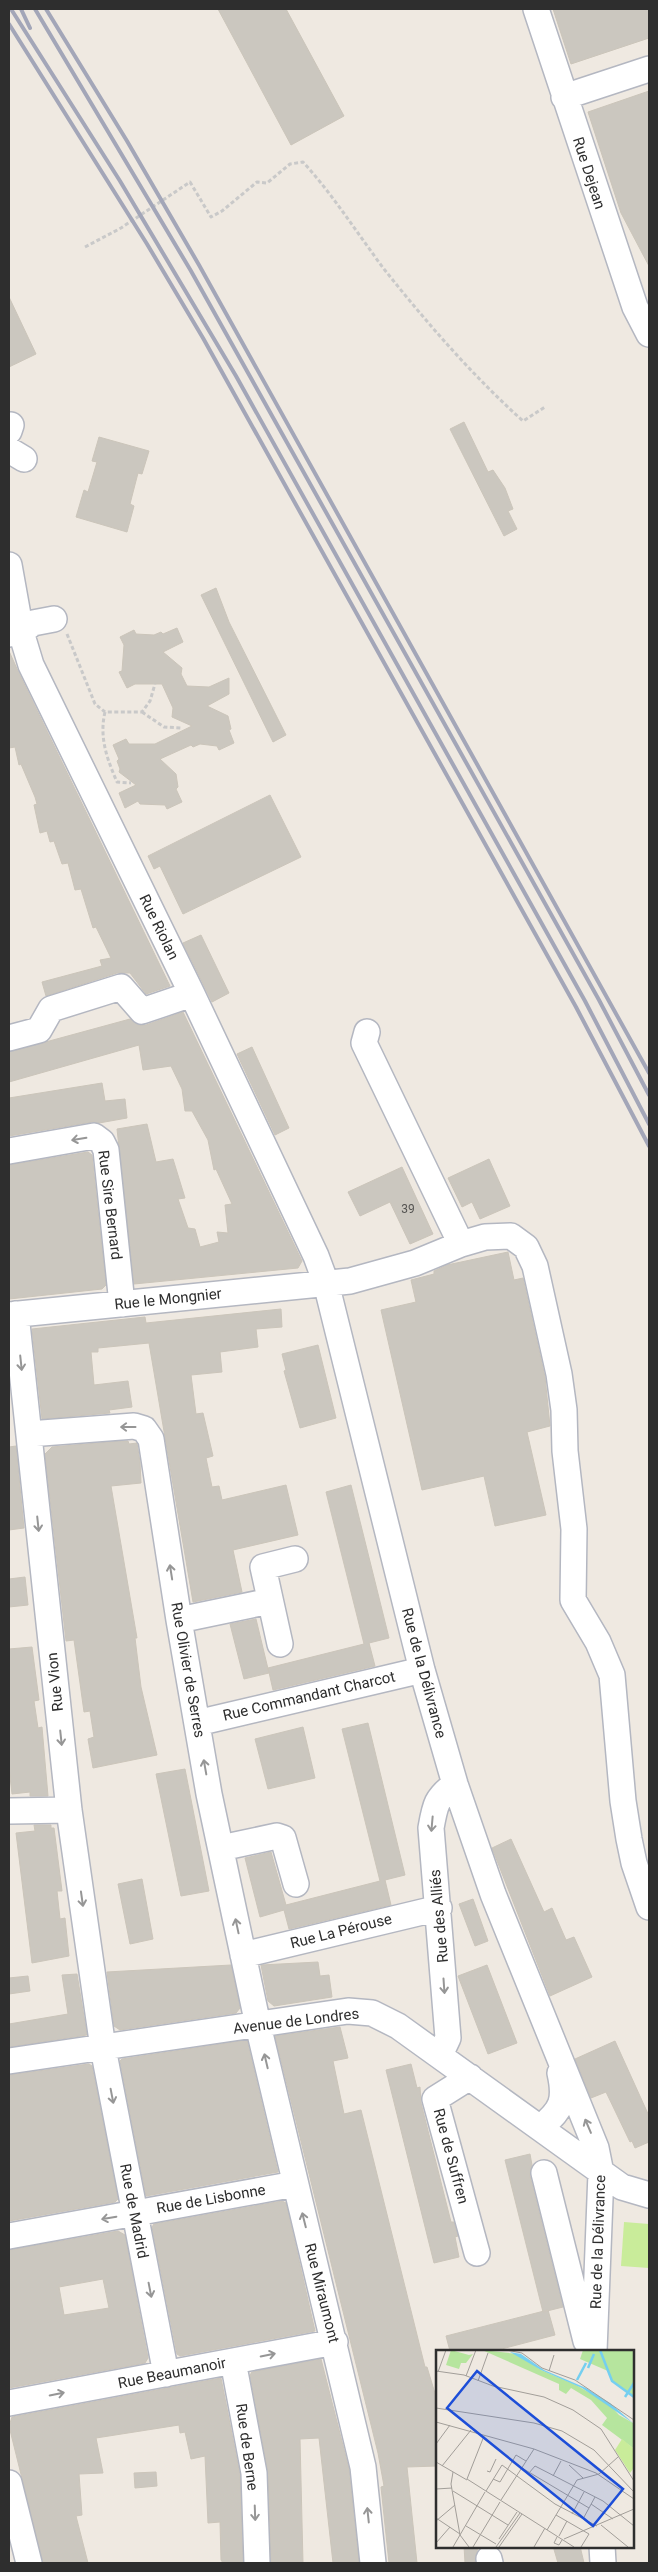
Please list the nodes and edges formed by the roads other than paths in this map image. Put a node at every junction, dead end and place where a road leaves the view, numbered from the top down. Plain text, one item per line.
1 (536, 9) edge
2 (649, 69) edge
3 (564, 97) junction
4 (649, 334) edge
5 (9, 565) edge
6 (60, 624) road end
7 (15, 633) edge
8 (192, 994) junction
9 (367, 1032) dead end
10 (9, 1038) edge
11 (9, 1151) edge
12 (461, 1244) junction
13 (326, 1283) junction
14 (122, 1304) junction
15 (12, 1315) edge
16 (29, 1434) junction
17 (294, 1560) dead end
18 (270, 1600) junction
19 (179, 1620) junction
20 (280, 1644) dead end
21 (422, 1670) junction
22 (197, 1723) junction
23 (454, 1784) junction
24 (69, 1810) junction
25 (9, 1811) edge
26 (221, 1848) junction
27 (296, 1884) dead end
28 (649, 1907) edge
29 (438, 1908) junction
30 (243, 1955) junction
31 (258, 2025) junction
32 (103, 2048) junction
33 (556, 2052) junction
34 (440, 2055) junction
35 (9, 2062) edge
36 (470, 2077) junction
37 (541, 2127) junction
38 (544, 2173) dead end
39 (601, 2173) junction
40 (295, 2184) junction
41 (649, 2195) edge
42 (135, 2213) junction
43 (9, 2236) edge
44 (477, 2253) dead end
45 (335, 2342) junction
46 (586, 2348) edge
47 (233, 2361) junction
48 (166, 2374) junction
49 (9, 2404) edge
50 (9, 2483) edge
51 (602, 2547) edge
52 (29, 2563) edge
53 (256, 2563) edge
54 (373, 2563) edge
55 (603, 2563) edge

1 - 3 street, Rue Dejean
2 - 3 street
3 - 4 street, Rue Dejean
5 - 7 street, Rue Riolan
6 - 7 street
7 - 8 street, Rue Riolan
8 - 10 street
8 - 13 street, Rue Riolan
9 - 12 street
14 -> 11 street, Rue Sire Bernard
12 - 13 street, Rue le Mongnier
12 - 28 street, Rue le Mongnier
13 - 14 street, Rue le Mongnier
13 - 21 street, Rue de la Délivrance
14 - 15 street, Rue le Mongnier
15 -> 16 street, Rue Vion
19 -> 16 street, Rue Olivier de Serres
16 -> 24 street, Rue Vion
17 - 18 street
18 - 19 street
18 - 20 street
19 - 22 street, Rue Olivier de Serres
21 - 22 street, Rue Commandant Charcot
21 - 23 street, Rue de la Délivrance
26 -> 22 street, Rue Olivier de Serres
23 -> 29 street, Rue des Alliés
23 - 33 street, Rue de la Délivrance
24 - 25 street
24 -> 32 street, Rue Vion
26 - 27 street
30 -> 26 street, Rue Olivier de Serres
29 - 30 street, Rue La Pérouse
29 -> 34 street, Rue des Alliés
30 - 31 street, Rue Olivier de Serres
31 - 32 street, Avenue de Londres
31 - 34 street, Avenue de Londres
40 -> 31 street, Rue Miraumont
32 - 35 street, Avenue de Londres
32 -> 42 street, Rue de Madrid
33 - 37 street, Rue de la Délivrance
39 -> 33 street, Rue de la Délivrance
34 - 36 street, Avenue de Londres
36 - 37 street, Avenue de Londres
36 - 44 street, Rue de Suffren
37 - 39 street, Avenue de Londres
38 - 46 street
39 - 41 street, Avenue de Londres
39 - 46 street, Rue de la Délivrance
40 - 42 street, Rue de Lisbonne
45 -> 40 street, Rue Miraumont
42 -> 43 street, Rue de Lisbonne
42 -> 48 street, Rue de Madrid
47 -> 45 street, Rue Beaumanoir
54 -> 45 street, Rue Miraumont
47 - 48 street, Rue Beaumanoir
47 -> 53 street, Rue de Berne
49 -> 48 street, Rue Beaumanoir
50 - 52 street
51 - 55 street

